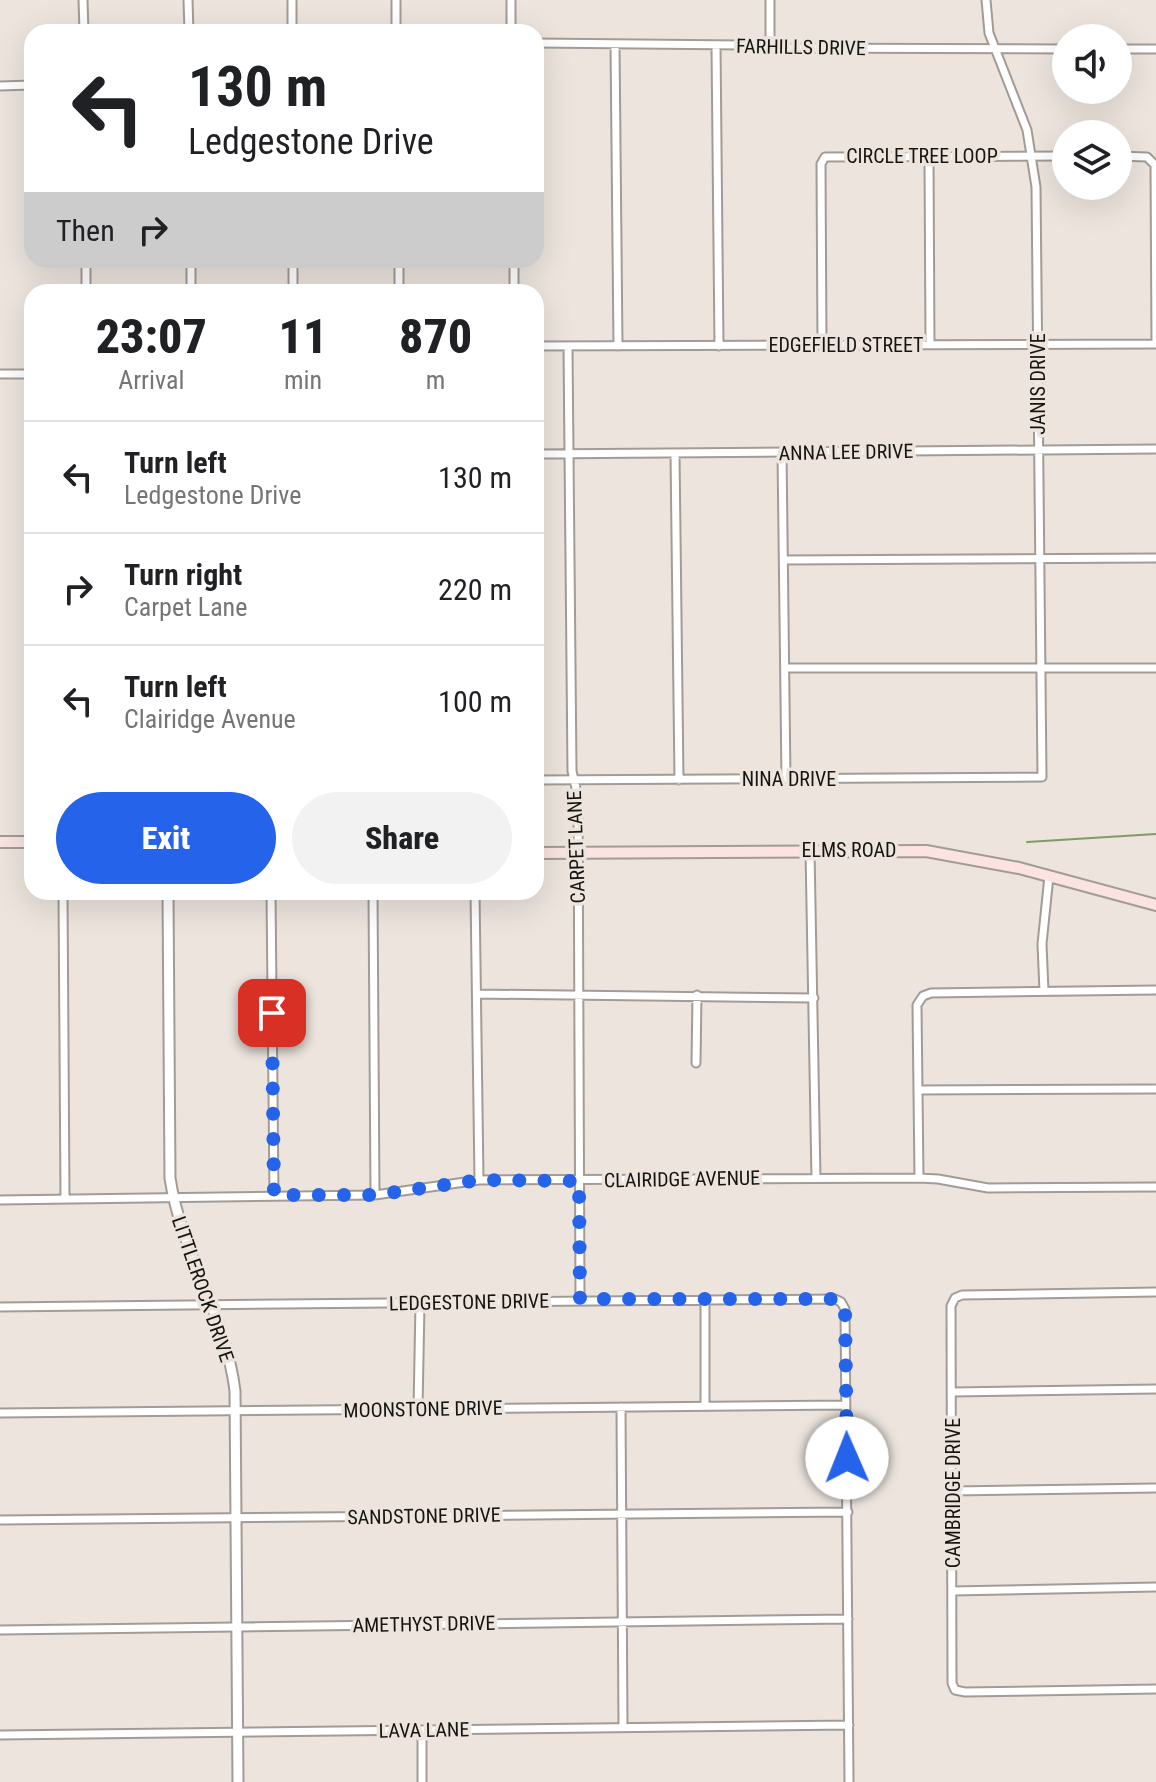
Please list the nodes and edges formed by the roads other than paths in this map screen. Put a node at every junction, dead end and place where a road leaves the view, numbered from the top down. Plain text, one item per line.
1 (83, 0) edge
2 (188, 0) edge
3 (292, 0) edge
4 (396, 0) edge
5 (511, 0) edge
6 (770, 0) edge
7 (986, 0) edge
8 (84, 24) edge
9 (189, 24) edge
10 (292, 24) edge
11 (396, 24) edge
12 (511, 24) edge
13 (544, 43) edge
14 (615, 44) junction
15 (716, 45) junction
16 (770, 48) junction
17 (993, 48) junction
18 (1052, 49) edge
19 (1132, 49) edge
20 (1156, 49) edge
21 (24, 85) edge
22 (0, 86) edge
23 (1033, 156) junction
24 (1052, 156) edge
25 (1132, 156) edge
26 (929, 157) junction
27 (1156, 343) edge
28 (1038, 344) junction
29 (930, 345) junction
30 (544, 346) edge
31 (618, 346) junction
32 (719, 346) junction
33 (822, 346) junction
34 (568, 347) junction
35 (0, 374) edge
36 (24, 374) edge
37 (1039, 449) junction
38 (1156, 449) edge
39 (675, 453) junction
40 (782, 453) junction
41 (544, 454) edge
42 (568, 454) junction
43 (1156, 558) edge
44 (1039, 559) junction
45 (784, 560) junction
46 (785, 668) junction
47 (1040, 668) junction
48 (1156, 668) edge
49 (1042, 777) joint
50 (786, 779) junction
51 (544, 780) edge
52 (574, 780) junction
53 (679, 780) junction
54 (0, 842) edge
55 (24, 842) edge
56 (810, 850) junction
57 (544, 853) edge
58 (579, 853) junction
59 (1049, 876) junction
60 (63, 900) edge
61 (168, 900) edge
62 (271, 900) edge
63 (373, 900) edge
64 (475, 900) edge
65 (1156, 905) edge
66 (1156, 990) edge
67 (1044, 991) junction
68 (477, 994) junction
69 (578, 995) junction
70 (697, 995) junction
71 (814, 998) junction
72 (696, 1063) dead end
73 (1156, 1089) edge
74 (918, 1090) junction
75 (816, 1178) junction
76 (919, 1178) junction
77 (479, 1180) junction
78 (579, 1181) junction
79 (1156, 1187) edge
80 (274, 1195) junction
81 (375, 1195) junction
82 (173, 1197) junction
83 (65, 1198) junction
84 (0, 1200) edge
85 (1156, 1292) edge
86 (580, 1299) junction
87 (705, 1299) junction
88 (420, 1304) junction
89 (212, 1305) junction
90 (0, 1307) edge
91 (1156, 1389) edge
92 (953, 1392) junction
93 (845, 1405) junction
94 (705, 1406) junction
95 (621, 1407) junction
96 (418, 1409) junction
97 (235, 1411) junction
98 (0, 1413) edge
99 (1156, 1488) edge
100 (953, 1491) junction
101 (848, 1512) junction
102 (622, 1514) junction
103 (235, 1518) junction
104 (0, 1520) edge
105 (1156, 1587) edge
106 (952, 1591) junction
107 (848, 1619) junction
108 (622, 1622) junction
109 (237, 1627) junction
110 (0, 1630) edge
111 (1156, 1689) edge
112 (849, 1725) junction
113 (623, 1727) junction
114 (422, 1730) junction
115 (238, 1732) junction
116 (0, 1735) edge
117 (238, 1782) edge
118 (422, 1782) edge
119 (849, 1782) edge

1 - 8 street
2 - 9 street
3 - 10 street
4 - 11 street
5 - 12 street
6 - 16 street
7 - 17 street, JANIS DRIVE
13 - 14 street, FARHILLS DRIVE
14 - 15 street, FARHILLS DRIVE
14 - 31 street
15 - 16 street, FARHILLS DRIVE
15 - 32 street
16 - 17 street, FARHILLS DRIVE
17 - 18 street, FARHILLS DRIVE
17 - 23 street, JANIS DRIVE
19 - 20 street
21 - 22 street
23 - 24 street, CIRCLE TREE LOOP
23 - 26 street, CIRCLE TREE LOOP
23 - 28 street, JANIS DRIVE
25 - 27 street
26 - 29 street
26 - 33 street, CIRCLE TREE LOOP
27 - 28 street, EDGEFIELD STREET
28 - 29 street, EDGEFIELD STREET
28 - 37 street, JANIS DRIVE
29 - 33 street, EDGEFIELD STREET
30 - 34 street, EDGEFIELD STREET
31 - 32 street, EDGEFIELD STREET
31 - 34 street, EDGEFIELD STREET
32 - 33 street, EDGEFIELD STREET
34 - 42 street, CARPET LANE
35 - 36 street
37 - 38 street, ANNA LEE DRIVE
37 - 40 street, ANNA LEE DRIVE
37 - 44 street, JANIS DRIVE
39 - 40 street, ANNA LEE DRIVE
39 - 42 street, ANNA LEE DRIVE
39 - 53 street
40 - 45 street
41 - 42 street, ANNA LEE DRIVE
42 - 52 street, CARPET LANE
43 - 44 street
44 - 45 street
44 - 47 street, JANIS DRIVE
45 - 46 street
46 - 47 street
46 - 50 street
47 - 48 street
47 - 49 street, JANIS DRIVE
49 - 50 street, NINA DRIVE
50 - 53 street, NINA DRIVE
51 - 52 street, NINA DRIVE
52 - 53 street, NINA DRIVE
52 - 58 street, CARPET LANE
54 - 55 main road
56 - 58 main road, ELMS ROAD
56 - 59 main road, ELMS ROAD
56 - 71 street
57 - 58 main road, ELMS ROAD
58 - 69 street, CARPET LANE
59 - 65 main road, ELMS ROAD
59 - 67 street
60 - 83 street
61 - 82 street, LITTLEROCK DRIVE
62 - 80 street
63 - 81 street
64 - 68 street
66 - 67 street
67 - 74 street
68 - 69 street
68 - 77 street
69 - 70 street
69 - 78 street, CARPET LANE
70 - 71 street
70 - 72 street
71 - 75 street
73 - 74 street
74 - 76 street
75 - 76 street, CLAIRIDGE AVENUE
75 - 78 street, CLAIRIDGE AVENUE
76 - 79 street, CLAIRIDGE AVENUE
77 - 78 street, CLAIRIDGE AVENUE
77 - 81 street, CLAIRIDGE AVENUE
78 - 86 street, CARPET LANE
80 - 81 street, CLAIRIDGE AVENUE
80 - 82 street, CLAIRIDGE AVENUE
82 - 83 street, CLAIRIDGE AVENUE
82 - 89 street, LITTLEROCK DRIVE
83 - 84 street
85 - 92 street, CAMBRIDGE DRIVE
86 - 87 street, LEDGESTONE DRIVE
86 - 88 street, LEDGESTONE DRIVE
87 - 93 street, LEDGESTONE DRIVE
87 - 94 street
88 - 89 street, LEDGESTONE DRIVE
88 - 96 street
89 - 90 street, LEDGESTONE DRIVE
89 - 97 street, LITTLEROCK DRIVE
91 - 92 street
92 - 100 street, CAMBRIDGE DRIVE
93 - 94 street, MOONSTONE DRIVE
93 - 101 street, LEDGESTONE DRIVE
94 - 95 street, MOONSTONE DRIVE
95 - 96 street, MOONSTONE DRIVE
95 - 102 street
96 - 97 street, MOONSTONE DRIVE
97 - 98 street, MOONSTONE DRIVE
97 - 103 street, LITTLEROCK DRIVE
99 - 100 street
100 - 106 street, CAMBRIDGE DRIVE
101 - 102 street, SANDSTONE DRIVE
101 - 107 street, LEDGESTONE DRIVE
102 - 103 street, SANDSTONE DRIVE
102 - 108 street
103 - 104 street, SANDSTONE DRIVE
103 - 109 street, LITTLEROCK DRIVE
105 - 106 street
106 - 111 street, CAMBRIDGE DRIVE
107 - 108 street, AMETHYST DRIVE
107 - 112 street, LEDGESTONE DRIVE
108 - 109 street, AMETHYST DRIVE
108 - 113 street
109 - 110 street, AMETHYST DRIVE
109 - 115 street, LITTLEROCK DRIVE
112 - 113 street, LAVA LANE
112 - 119 street, LEDGESTONE DRIVE
113 - 114 street, LAVA LANE
114 - 115 street, LAVA LANE
114 - 118 street
115 - 116 street, LAVA LANE
115 - 117 street, LITTLEROCK DRIVE

